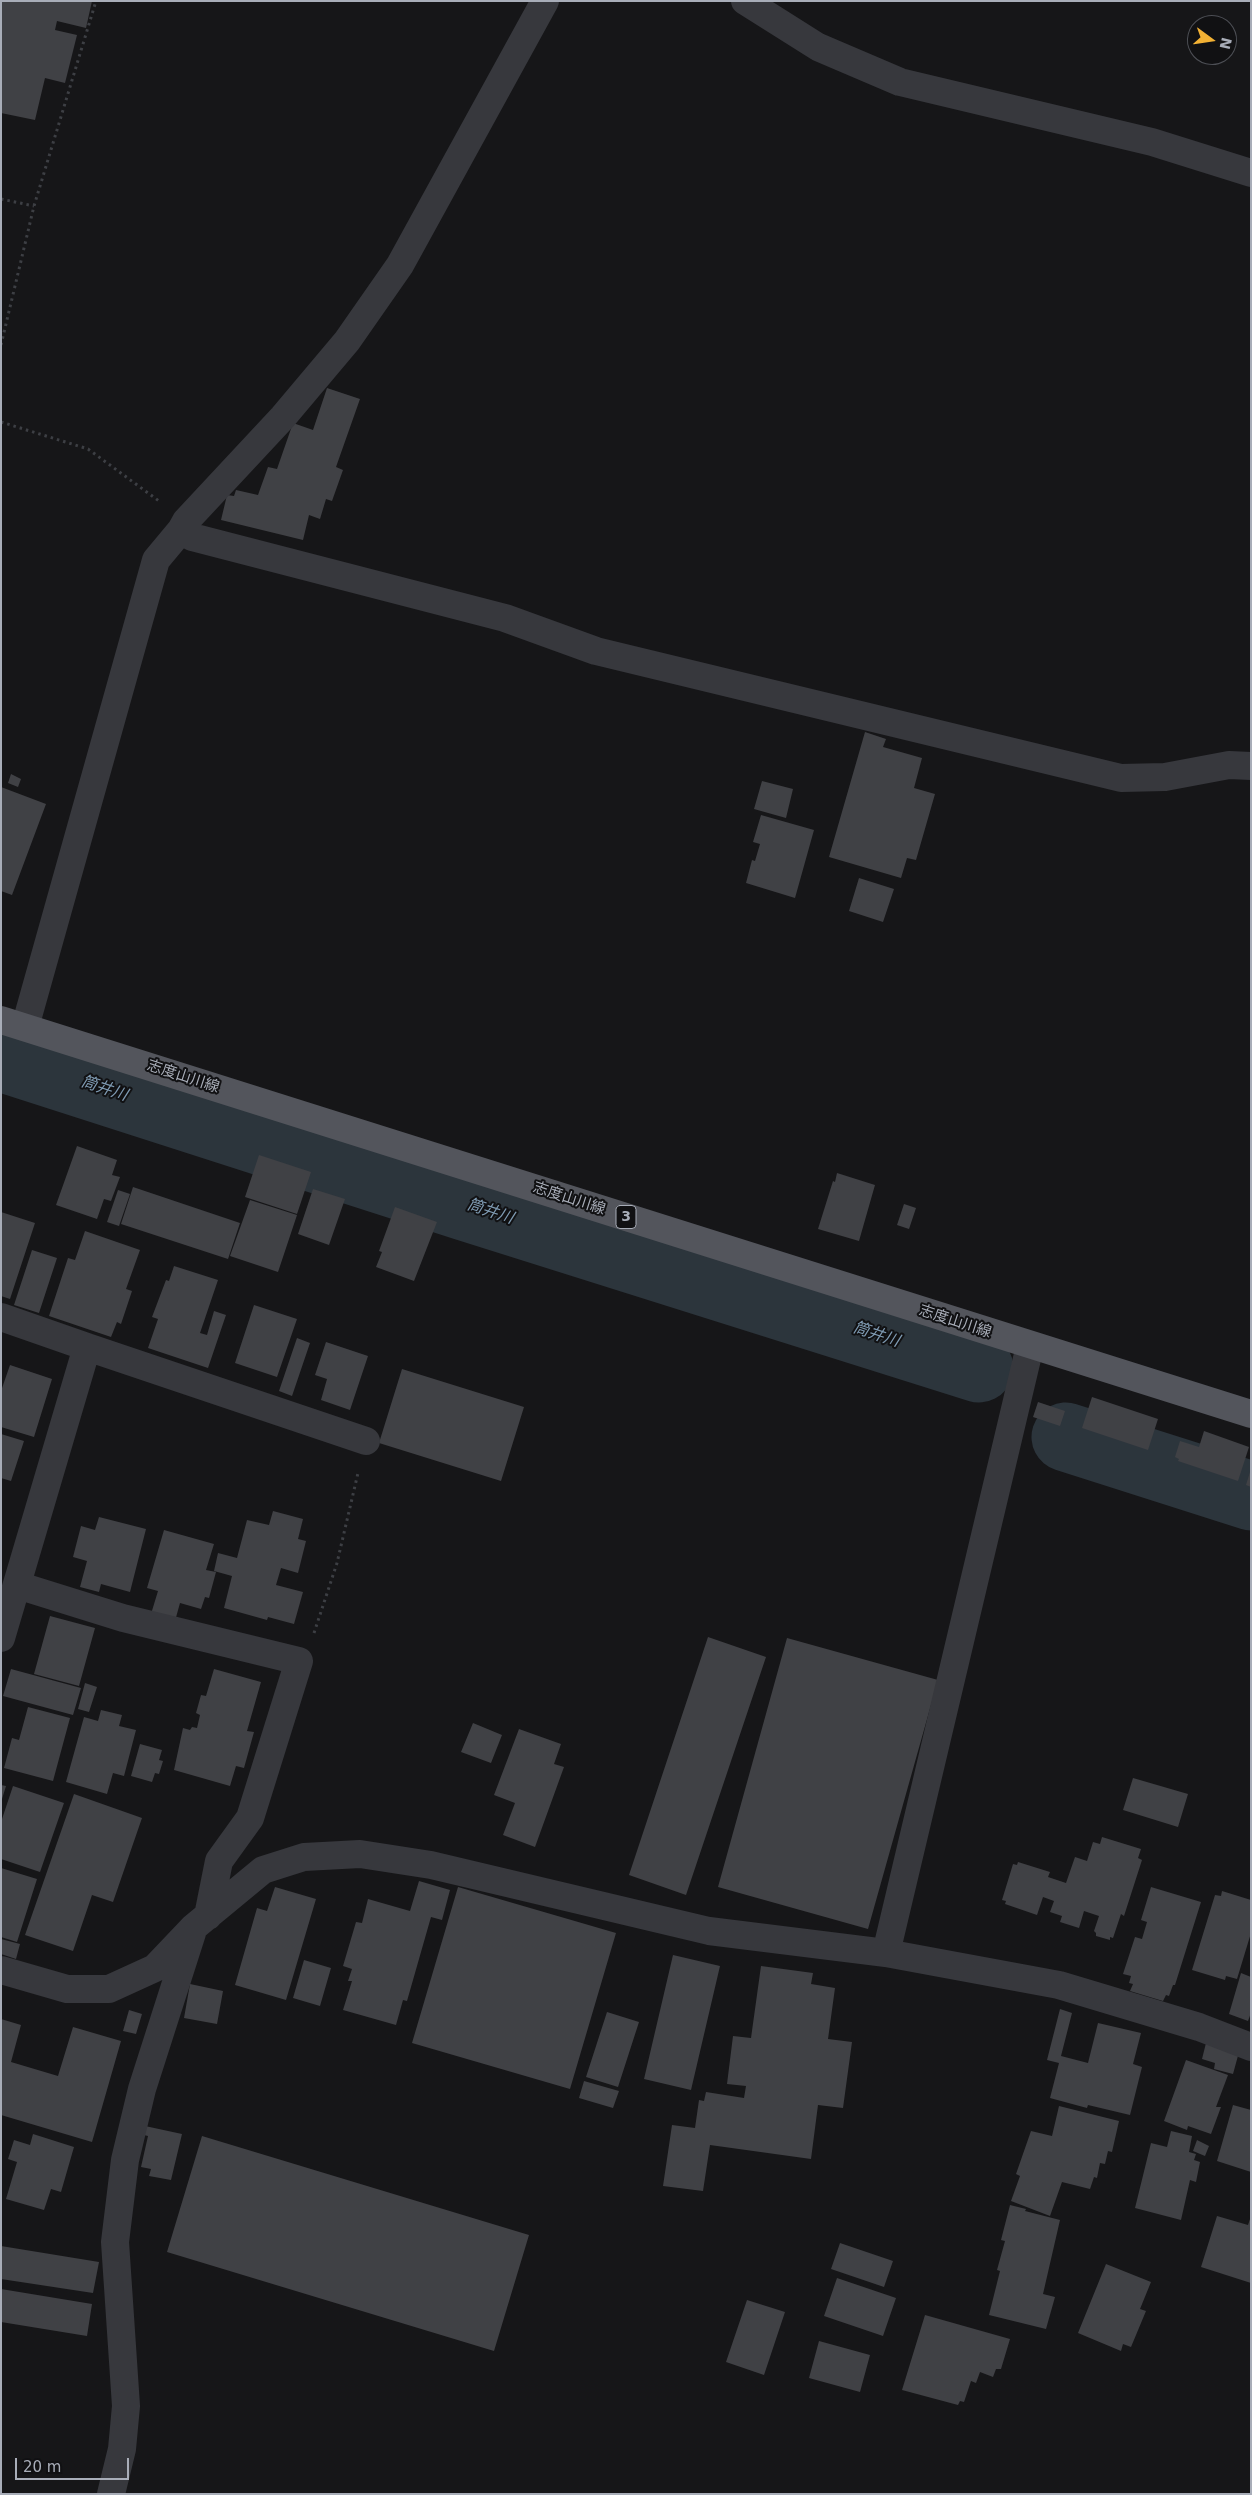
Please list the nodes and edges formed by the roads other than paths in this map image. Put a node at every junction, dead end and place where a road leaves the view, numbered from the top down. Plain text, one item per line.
1 (545, 1) edge
2 (745, 1) edge
3 (1251, 173) edge
4 (184, 525) junction
5 (1251, 766) edge
6 (13, 1024) edge
7 (1, 1317) edge
8 (86, 1346) junction
9 (1030, 1347) junction
10 (1251, 1414) edge
11 (366, 1440) road end
12 (16, 1585) junction
13 (1, 1638) edge
14 (201, 1922) junction
15 (886, 1953) junction
16 (1, 1970) edge
17 (1251, 2046) edge
18 (111, 2494) edge

1 - 4 street
2 - 3 street
4 - 5 street
4 - 6 street
6 - 9 main road, 志度山川線 / 3
7 - 8 street
8 - 11 street
8 - 12 street
9 - 10 main road, 志度山川線 / 3
9 - 15 street
12 - 13 street
12 - 14 street
14 - 15 street
14 - 16 street
14 - 18 street
15 - 17 street

